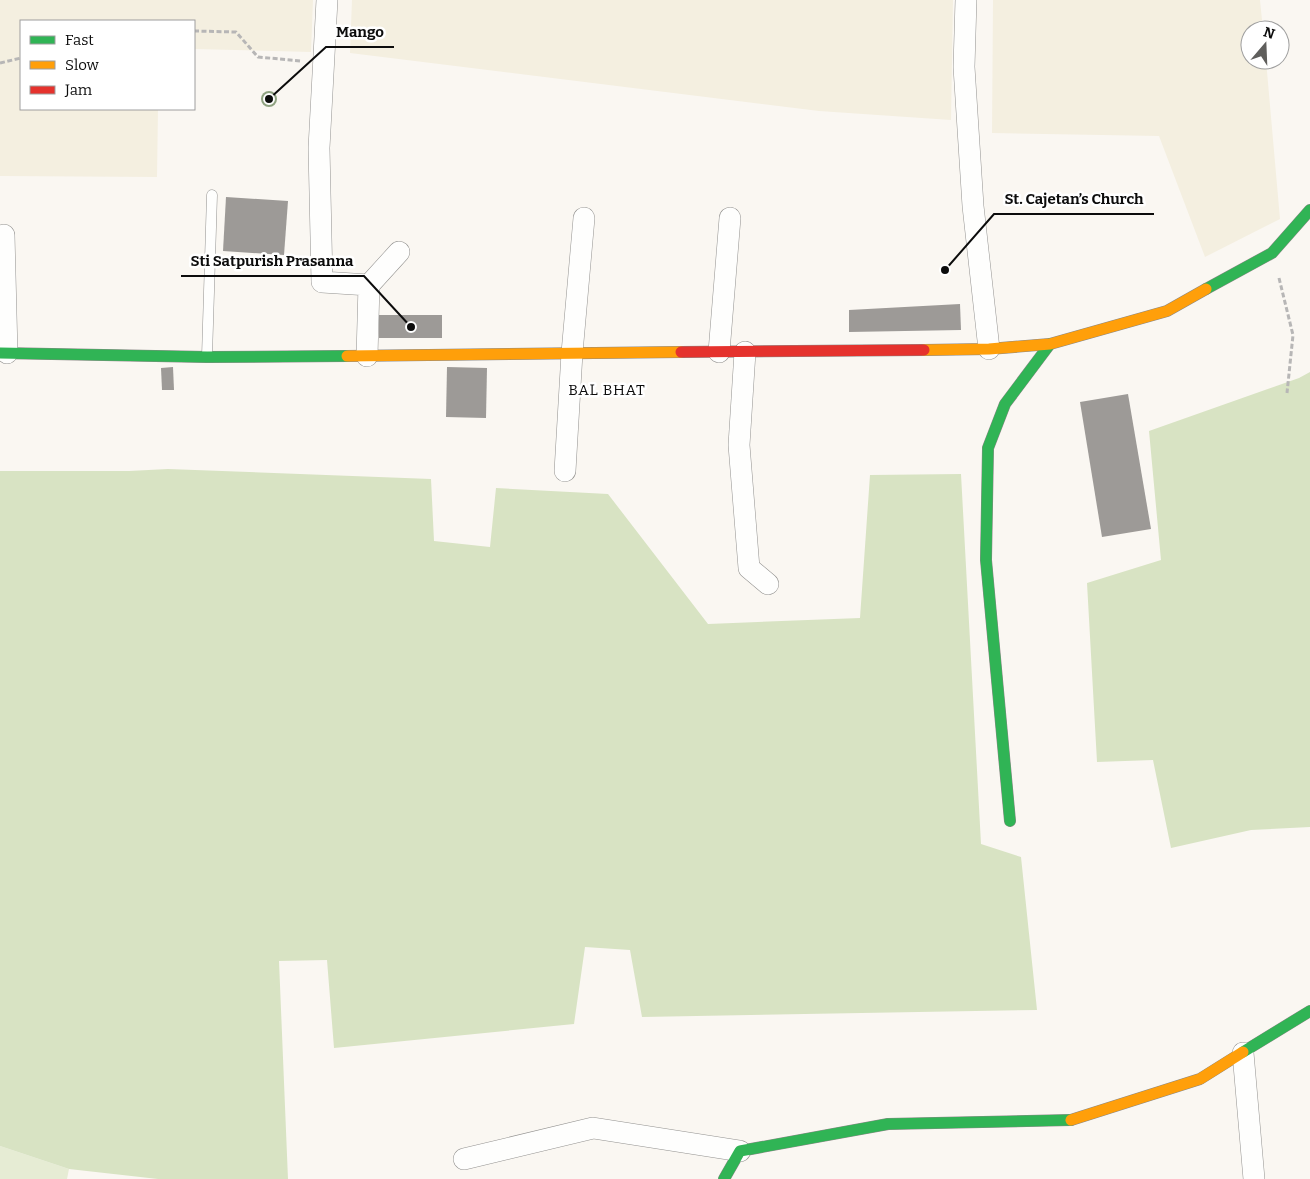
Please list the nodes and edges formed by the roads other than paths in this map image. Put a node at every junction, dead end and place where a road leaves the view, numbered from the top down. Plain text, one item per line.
1 (327, 0) edge
2 (966, 0) edge
3 (212, 195) dead end
4 (584, 218) dead end
5 (730, 218) dead end
6 (1308, 218) edge
7 (4, 236) dead end
8 (399, 252) dead end
9 (369, 285) junction
10 (1050, 344) junction
11 (989, 349) junction
12 (719, 352) junction
13 (745, 352) junction
14 (4, 353) edge
15 (572, 353) junction
16 (367, 356) junction
17 (208, 357) junction
18 (565, 471) dead end
19 (768, 584) dead end
20 (1010, 821) dead end
21 (1310, 1011) edge
22 (1242, 1053) junction
23 (740, 1151) junction
24 (464, 1159) dead end
25 (724, 1179) edge
26 (1254, 1179) edge

1 - 9 street
2 - 11 street
3 - 17 lane
4 - 15 street
5 - 12 street
6 - 10 street
7 - 14 street
8 - 9 street
9 - 16 street
10 - 11 street
10 - 20 street
11 - 13 street
12 - 13 street
12 - 15 street
13 - 19 street
14 - 17 street
15 - 16 street
15 - 18 street
16 - 17 street
21 - 22 street
22 - 23 street
22 - 26 street
23 - 24 street
23 - 25 street

